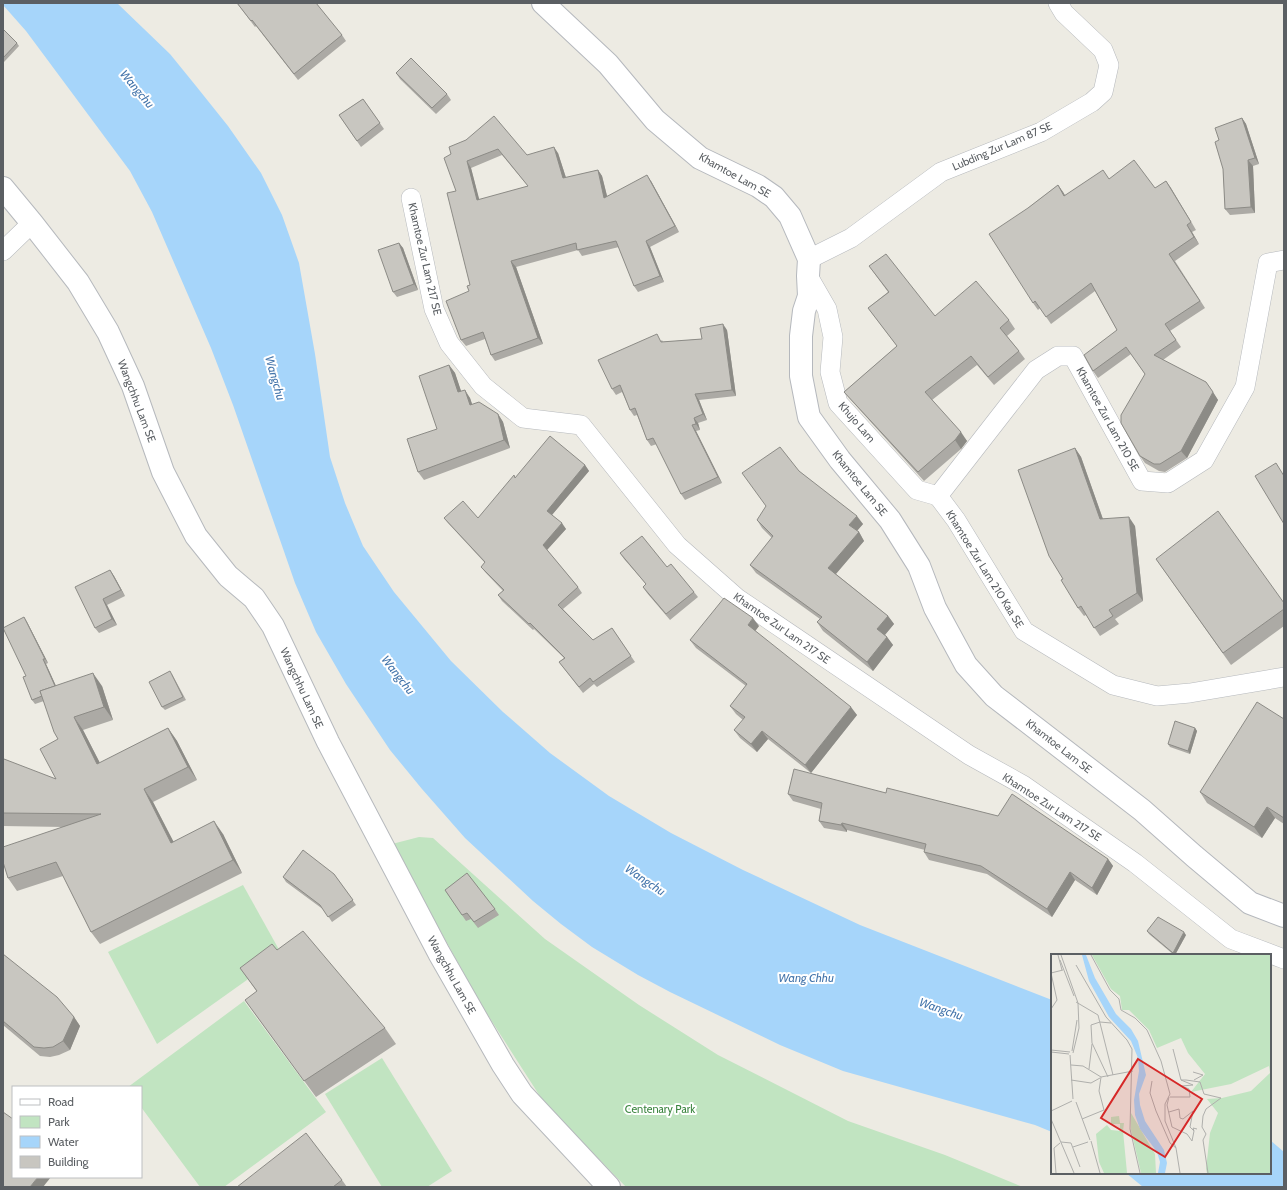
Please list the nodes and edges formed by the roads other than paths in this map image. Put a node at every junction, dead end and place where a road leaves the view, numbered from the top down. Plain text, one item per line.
1 (543, 3) edge
2 (1058, 3) edge
3 (3, 188) edge
4 (411, 198) dead end
5 (32, 223) junction
6 (3, 251) edge
7 (1284, 260) edge
8 (808, 267) junction
9 (938, 496) junction
10 (1284, 677) edge
11 (1284, 916) edge
12 (1271, 954) edge
13 (1271, 954) edge
14 (1284, 959) edge
15 (609, 1187) edge

1 - 8 main road, Khamtoe Lam SE
2 - 8 street, Lubding Zur Lam 87 SE
3 - 5 main road, Wangchhu Lam SE
4 - 13 street, Khamtoe Zur Lam 217 SE
5 - 6 street
5 - 15 main road, Wangchhu Lam SE
7 - 9 street, Khamtoe Zur Lam 210 SE
8 - 9 street, Khujo Lam
8 - 11 main road, Khamtoe Lam SE
9 - 10 street, Khamtoe Zur Lam 210 Kaa SE
12 - 14 street, Khamtoe Zur Lam 217 SE

